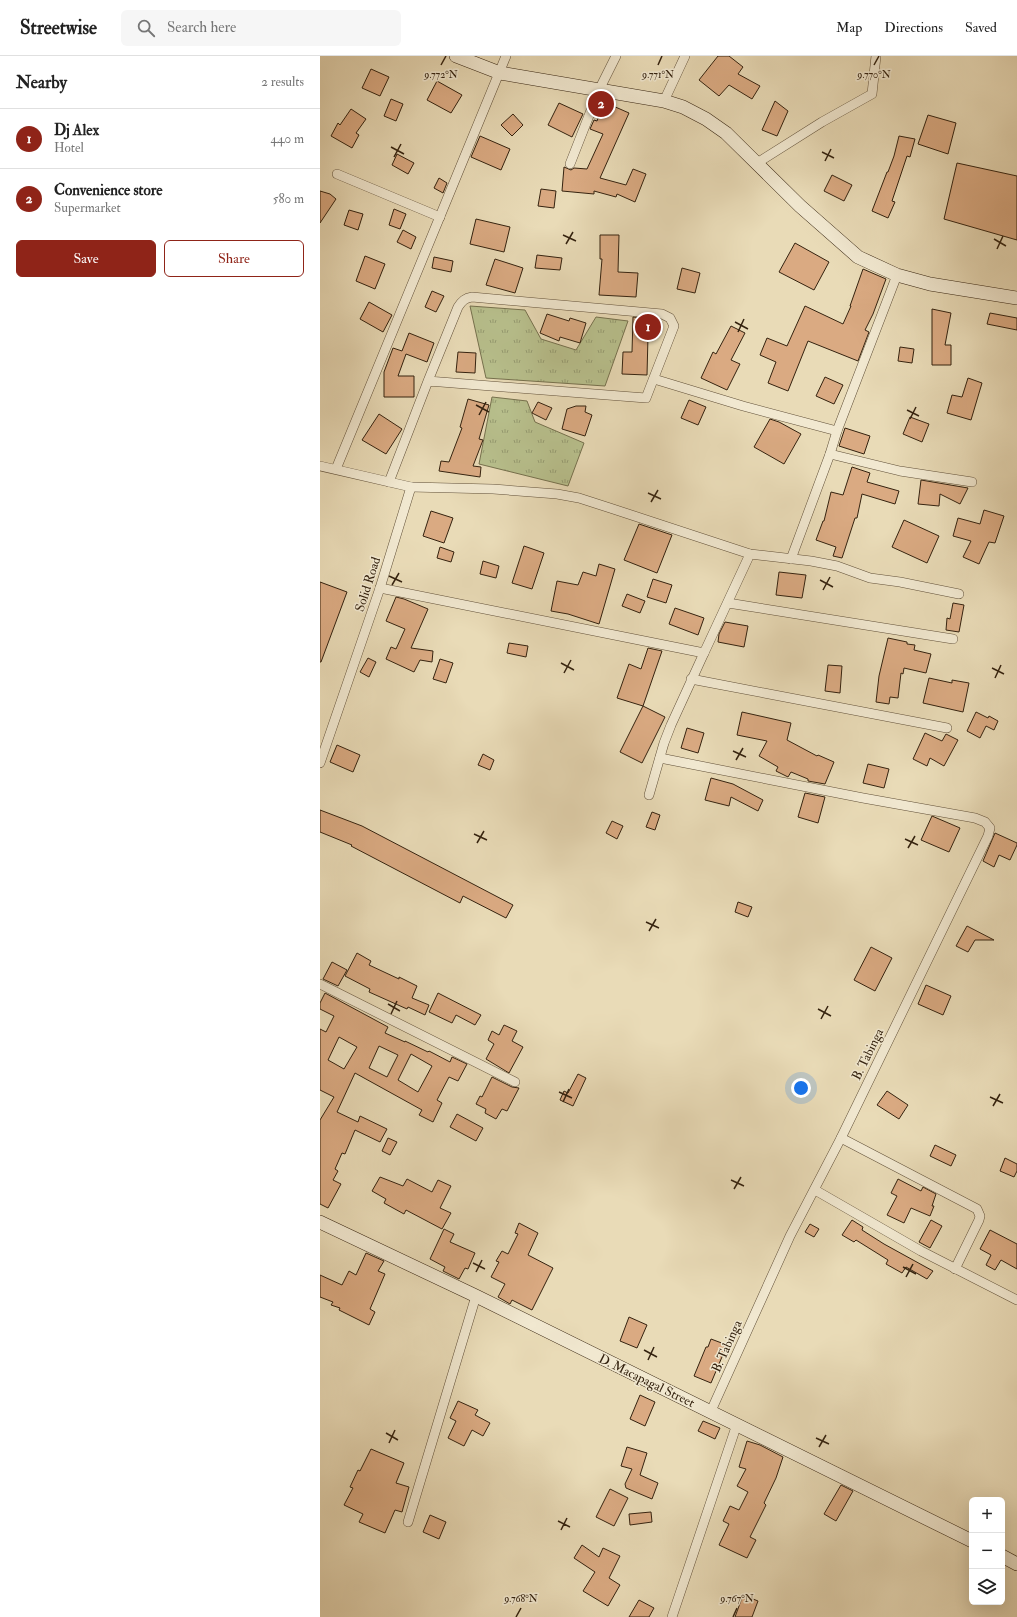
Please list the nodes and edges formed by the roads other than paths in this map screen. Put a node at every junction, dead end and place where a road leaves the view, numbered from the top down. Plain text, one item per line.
1 (456, 56) edge
2 (506, 56) edge
3 (616, 56) edge
4 (686, 56) edge
5 (876, 56) edge
6 (500, 73) junction
7 (599, 90) junction
8 (664, 101) junction
9 (757, 163) junction
10 (570, 164) dead end
11 (337, 174) dead end
12 (440, 217) junction
13 (897, 275) junction
14 (1017, 298) edge
15 (654, 379) junction
16 (428, 380) junction
17 (837, 431) junction
18 (830, 454) junction
19 (320, 466) edge
20 (336, 469) junction
21 (389, 482) junction
22 (972, 482) dead end
23 (411, 487) junction
24 (750, 554) junction
25 (791, 559) junction
26 (380, 588) junction
27 (959, 594) dead end
28 (728, 603) junction
29 (953, 639) dead end
30 (704, 653) junction
31 (691, 679) junction
32 (947, 728) dead end
33 (660, 758) junction
34 (320, 762) edge
35 (649, 795) dead end
36 (320, 984) edge
37 (515, 1082) dead end
38 (841, 1138) junction
39 (815, 1190) junction
40 (320, 1222) edge
41 (955, 1269) junction
42 (476, 1296) junction
43 (1017, 1300) edge
44 (711, 1411) junction
45 (737, 1424) junction
46 (408, 1522) dead end
47 (969, 1540) edge
48 (1005, 1558) edge
49 (1017, 1564) edge
50 (672, 1617) edge

1 - 6 street
2 - 6 street
3 - 7 street
4 - 8 street
5 - 9 street
6 - 7 street
6 - 12 street
7 - 8 street
7 - 10 street
8 - 9 street
9 - 13 street
11 - 12 street
12 - 20 street
13 - 14 street
13 - 17 street
15 - 16 street
15 - 16 street
15 - 17 street
16 - 21 street
17 - 18 street
18 - 22 street
18 - 25 street
19 - 20 street
20 - 21 street
21 - 23 street
23 - 24 street
23 - 26 street, Solid Road
24 - 25 street
24 - 28 street
25 - 27 street
26 - 30 street
26 - 34 street, Solid Road
28 - 29 street
28 - 30 street
30 - 31 street
31 - 32 street
31 - 33 street
33 - 35 street
33 - 38 street, B. Tabinga
36 - 37 street
38 - 39 street, B. Tabinga
38 - 41 street
39 - 41 street
39 - 44 street, B. Tabinga
40 - 42 street, D. Macapagal Street
41 - 43 street
42 - 44 street, D. Macapagal Street
42 - 46 street
44 - 45 street, D. Macapagal Street
45 - 47 street, D. Macapagal Street
45 - 50 street
48 - 49 street

